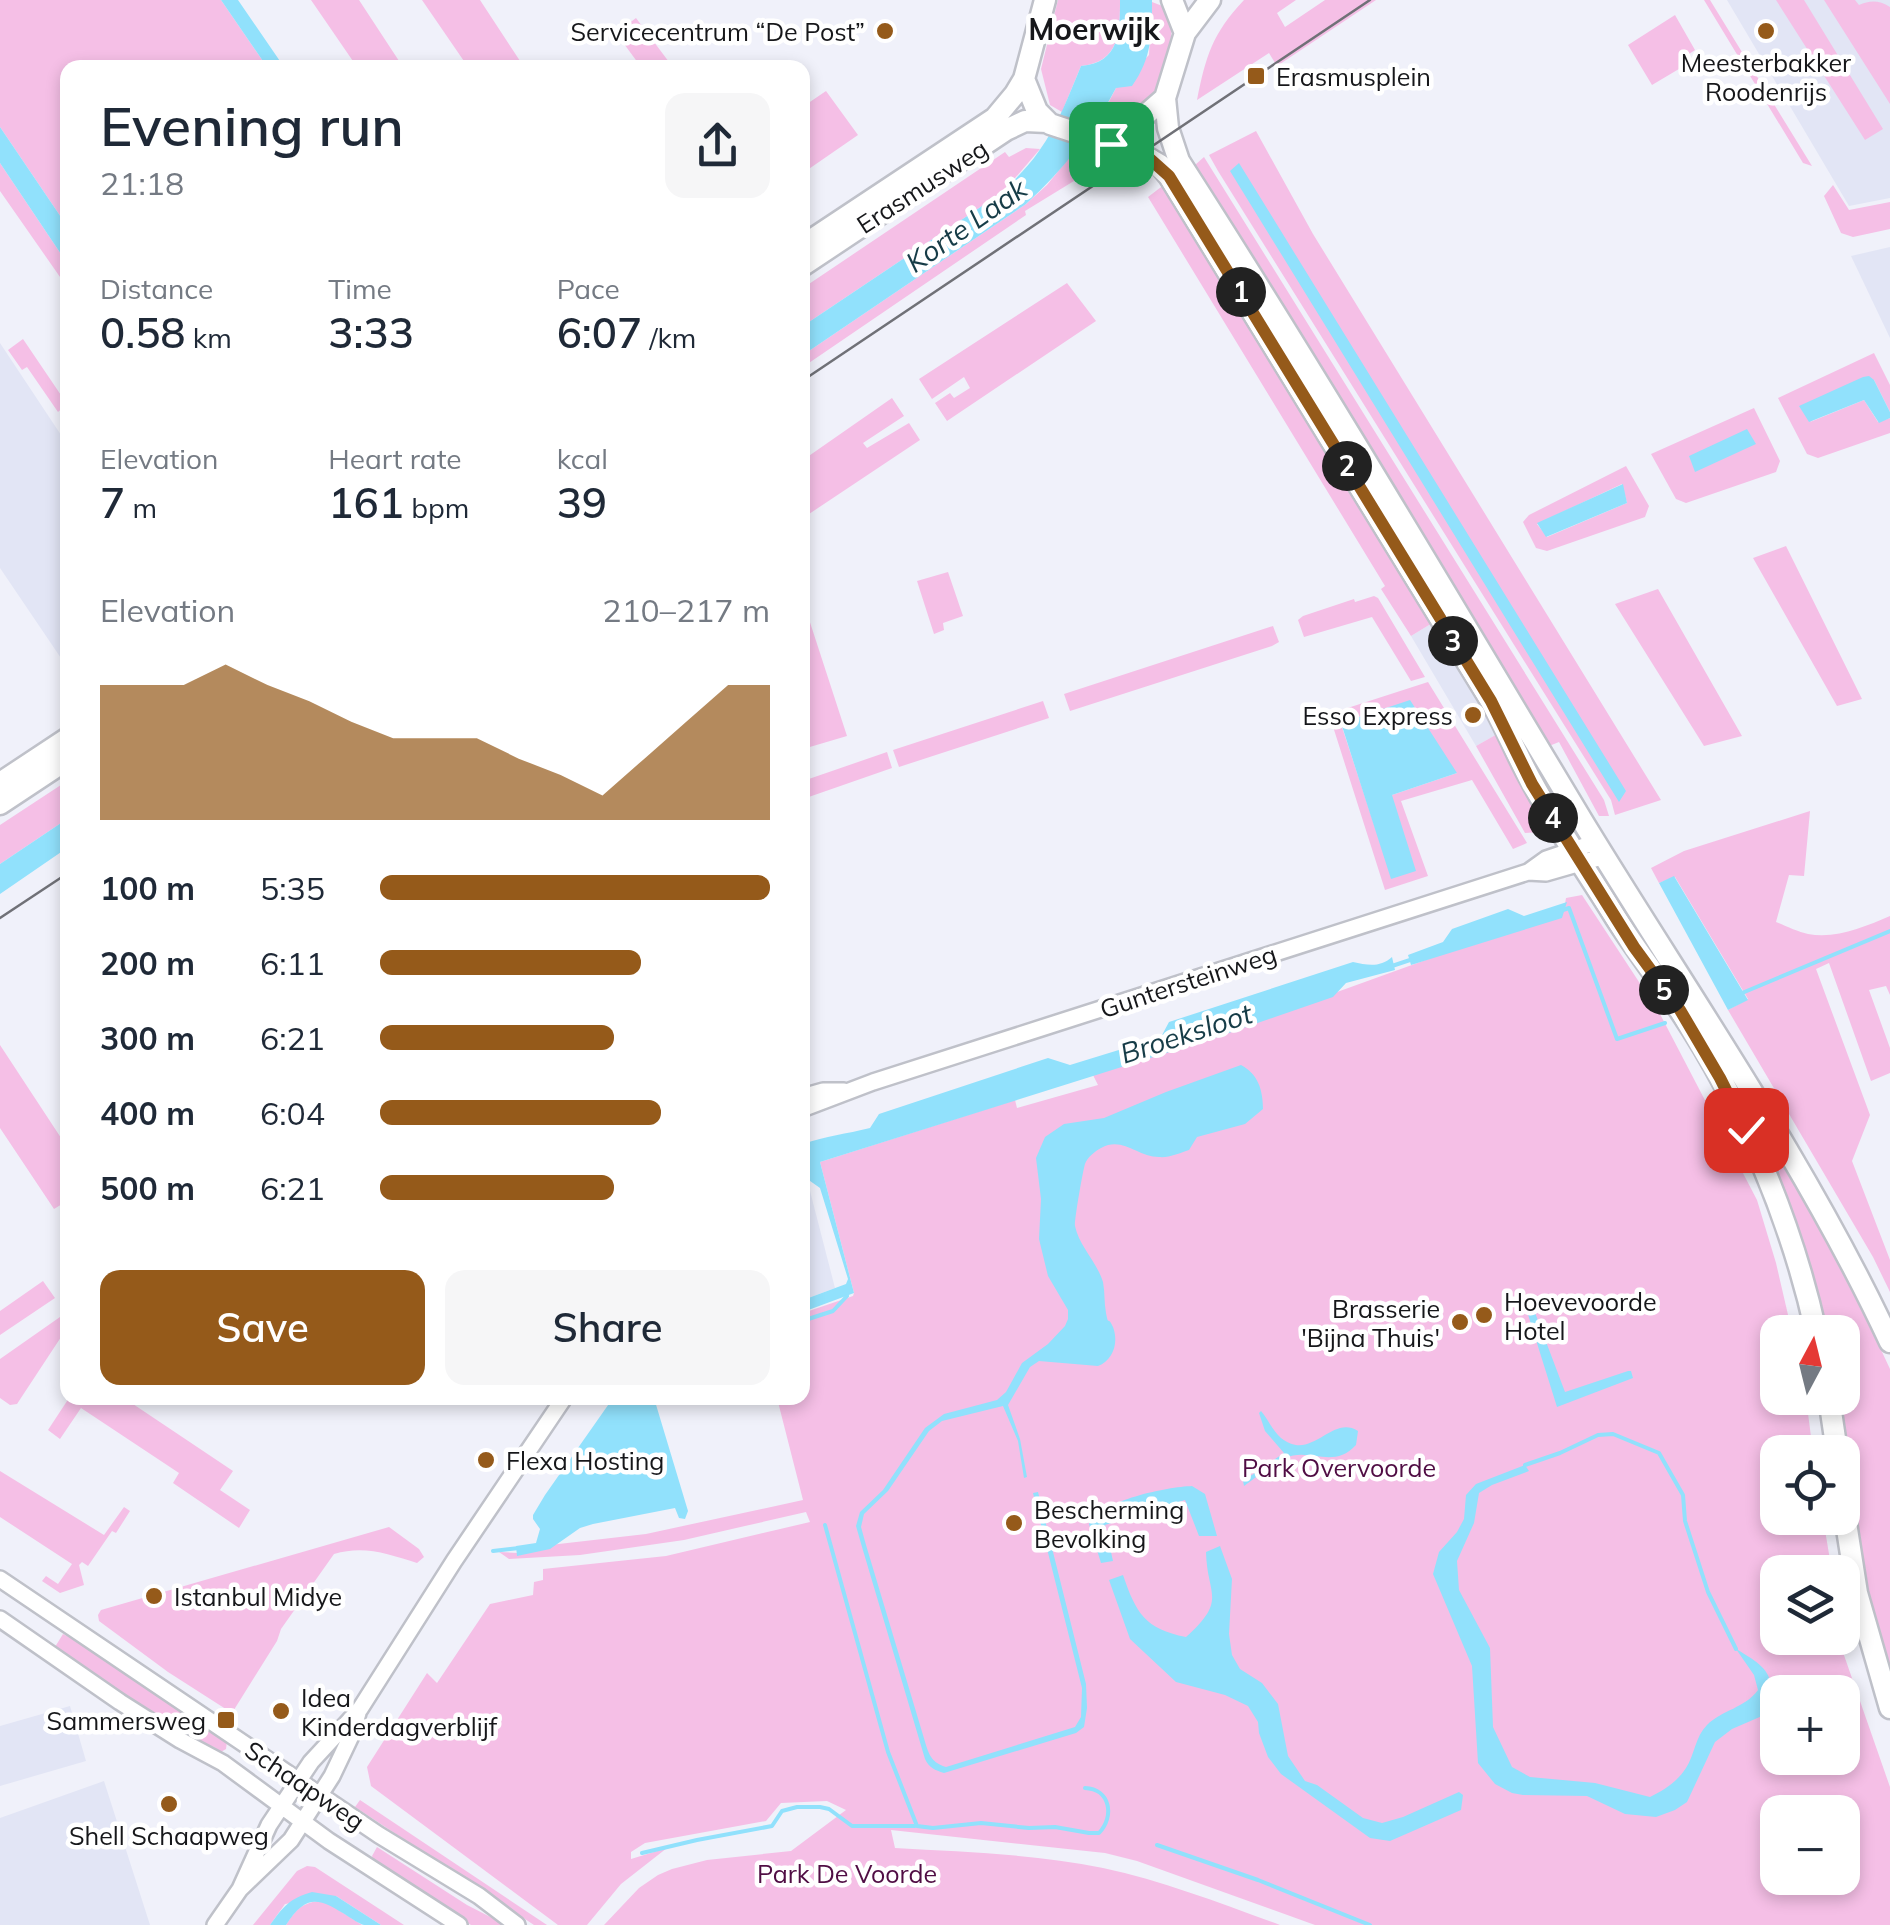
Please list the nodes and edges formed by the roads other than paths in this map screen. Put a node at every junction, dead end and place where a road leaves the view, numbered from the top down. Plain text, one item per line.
1 (1045, 0) edge
2 (1172, 0) edge
3 (1210, 0) edge
4 (1185, 33) junction
5 (1024, 79) junction
6 (1166, 98) junction
7 (1048, 123) junction
8 (1092, 137) junction
9 (810, 241) edge
10 (810, 261) edge
11 (60, 743) edge
12 (60, 764) edge
13 (0, 783) edge
14 (0, 804) edge
15 (1600, 849) junction
16 (1577, 856) junction
17 (1694, 1017) junction
18 (848, 1091) junction
19 (810, 1095) edge
20 (810, 1106) edge
21 (1811, 1315) edge
22 (1890, 1342) edge
23 (559, 1405) edge
24 (1848, 1535) edge
25 (0, 1580) edge
26 (0, 1619) edge
27 (1890, 1708) edge
28 (360, 1709) junction
29 (299, 1780) junction
30 (320, 1794) junction
31 (282, 1806) junction
32 (302, 1821) junction
33 (240, 1889) junction
34 (215, 1925) edge
35 (459, 1925) edge
36 (516, 1925) edge

1 - 5 main road
2 - 4 main road
3 - 4 main road
4 - 6 main road
5 - 7 main road
5 - 9 main road, Erasmusweg
6 - 8 main road
6 - 15 main road
7 - 8 main road
7 - 10 main road, Erasmusweg
8 - 16 main road
11 - 13 main road
12 - 14 main road
15 - 16 street, Guntersteinweg
15 - 17 main road
16 - 17 main road
16 - 18 street, Guntersteinweg
17 - 21 main road
17 - 22 main road
18 - 19 street, Guntersteinweg
18 - 20 street, Guntersteinweg
23 - 28 street
24 - 27 main road
25 - 29 street, Schaapweg
26 - 31 street, Schaapweg
28 - 29 street
28 - 30 street
29 - 30 street, Schaapweg
29 - 31 street
30 - 32 street
30 - 36 street, Schaapweg
31 - 32 street, Schaapweg
31 - 33 street
32 - 33 street
32 - 35 street, Schaapweg
33 - 34 street

